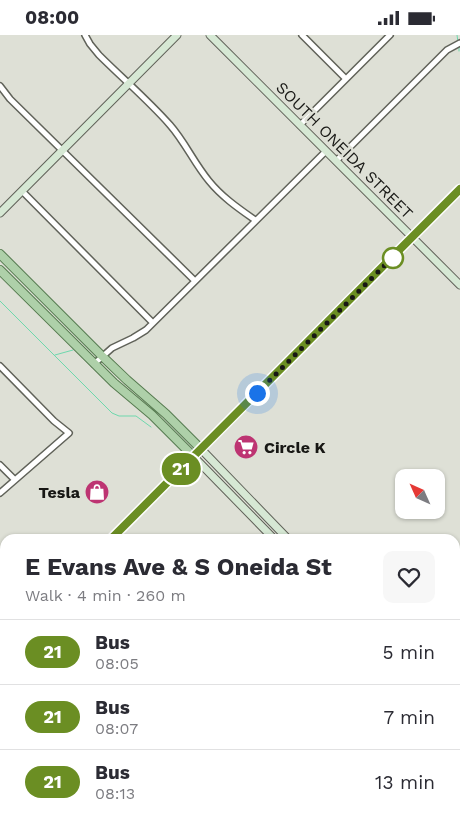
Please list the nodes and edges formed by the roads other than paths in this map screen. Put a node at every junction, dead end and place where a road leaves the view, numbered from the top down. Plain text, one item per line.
1 (85, 35) edge
2 (177, 35) edge
3 (210, 35) edge
4 (302, 35) edge
5 (390, 35) edge
6 (460, 43) edge
7 (346, 79) junction
8 (128, 84) junction
9 (0, 86) edge
10 (300, 125) junction
11 (62, 150) junction
12 (326, 151) junction
13 (336, 161) junction
14 (460, 189) edge
15 (22, 191) junction
16 (0, 213) edge
17 (255, 220) junction
18 (413, 238) junction
19 (0, 254) edge
20 (0, 270) edge
21 (195, 281) junction
22 (460, 285) edge
23 (153, 323) junction
24 (102, 356) junction
25 (94, 364) junction
26 (0, 366) edge
27 (201, 449) junction
28 (193, 456) junction
29 (0, 465) edge
30 (15, 480) junction
31 (0, 493) edge
32 (116, 534) edge
33 (269, 534) edge
34 (283, 534) edge

1 - 8 street
2 - 8 street
3 - 10 street, SOUTH ONEIDA STREET
4 - 7 street
5 - 7 street
6 - 13 street
7 - 10 street
8 - 11 street
8 - 17 street
9 - 11 street
10 - 12 street, SOUTH ONEIDA STREET
11 - 15 street
11 - 21 street
12 - 13 street, SOUTH ONEIDA STREET
12 - 17 street
13 - 18 street, SOUTH ONEIDA STREET
14 - 18 main road
15 - 16 street
15 - 23 street
17 - 21 street
18 - 22 street, SOUTH ONEIDA STREET
18 - 27 main road
19 - 24 main road
20 - 25 main road
21 - 23 street
23 - 24 street
24 - 25 street
24 - 27 main road
25 - 28 main road
26 - 30 street
27 - 28 main road
27 - 34 street
28 - 32 main road
28 - 33 street
29 - 30 street
30 - 31 street

